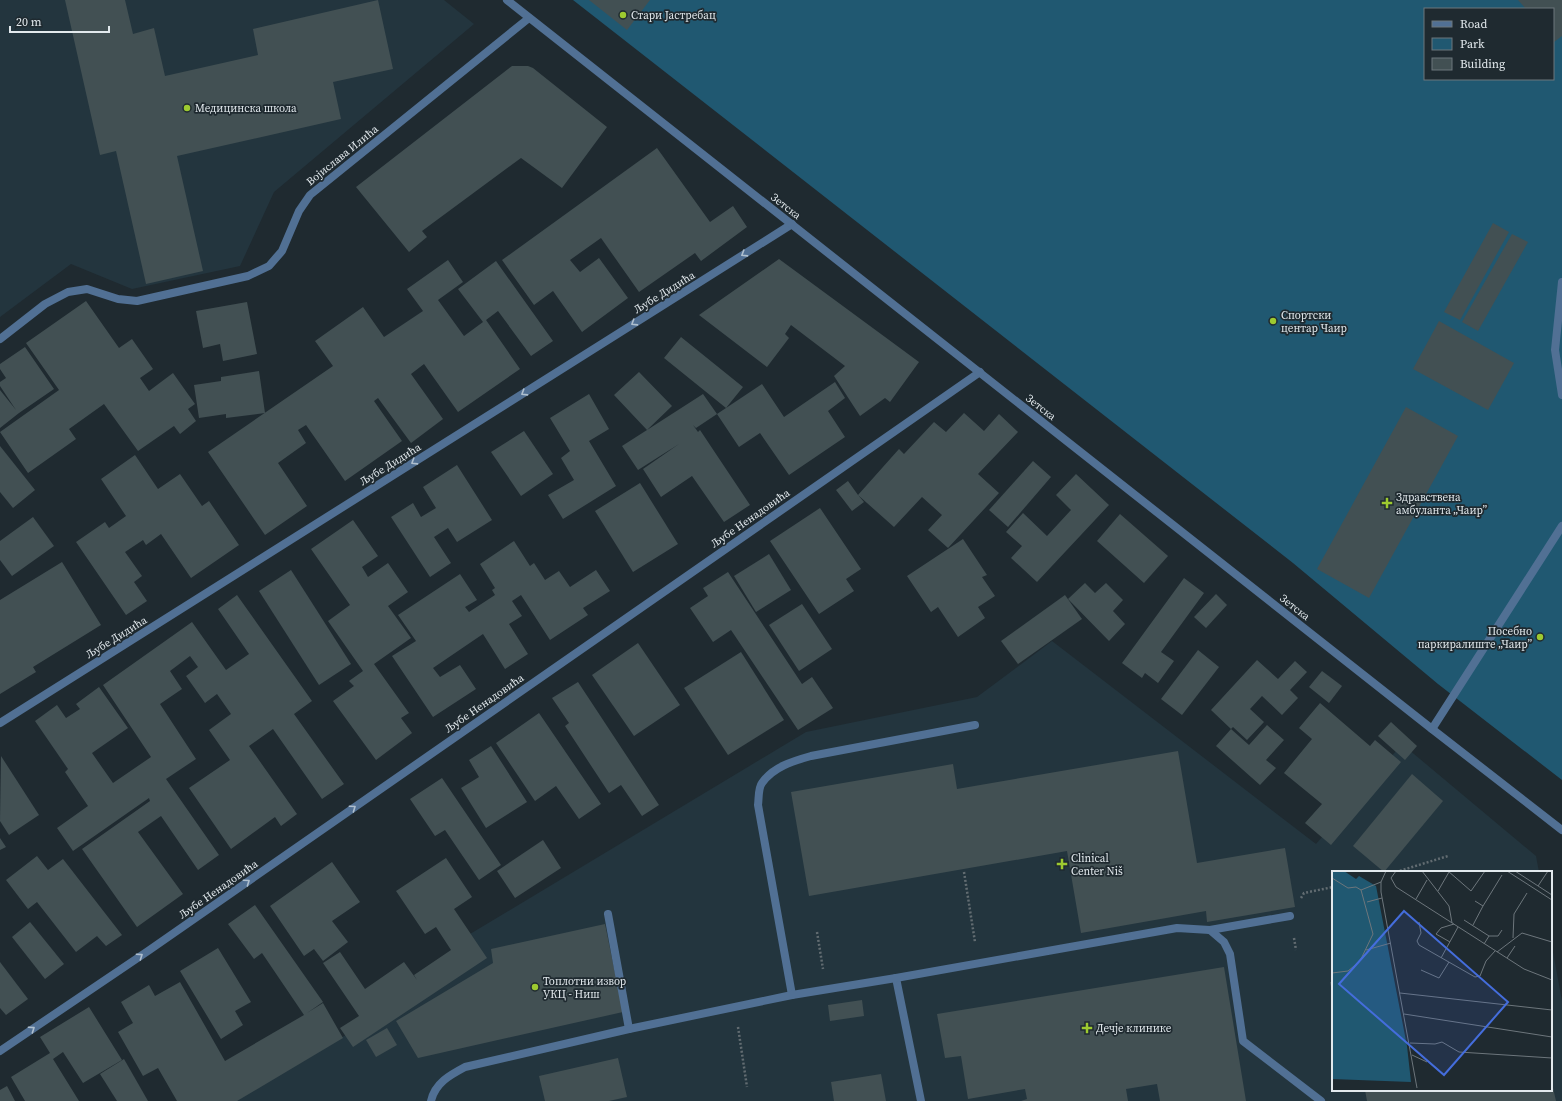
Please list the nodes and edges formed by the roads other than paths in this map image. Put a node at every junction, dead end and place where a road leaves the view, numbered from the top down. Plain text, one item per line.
1 (507, 0) edge
2 (529, 18) junction
3 (792, 224) junction
4 (1562, 282) edge
5 (0, 339) edge
6 (980, 372) junction
7 (1562, 395) edge
8 (1562, 526) edge
9 (0, 723) edge
10 (975, 725) dead end
11 (1432, 730) junction
12 (1562, 830) edge
13 (608, 914) dead end
14 (1290, 916) dead end
15 (1210, 930) junction
16 (896, 978) junction
17 (792, 995) junction
18 (629, 1029) junction
19 (0, 1051) edge
20 (431, 1101) edge
21 (921, 1101) edge
22 (1321, 1101) edge

1 - 2 street, Зетска
2 - 3 street, Зетска
2 - 5 street, Војислава Илића
3 - 6 street, Зетска
3 -> 9 street, Љубе Дидића
4 - 7 street
6 - 11 street, Зетска
19 -> 6 street, Љубе Ненадовића
8 - 11 street
10 - 17 street
11 - 12 street, Зетска
13 - 18 street
14 - 15 street
15 - 16 street
15 - 22 street
16 - 17 street
16 - 21 street
17 - 18 street
18 - 20 street

